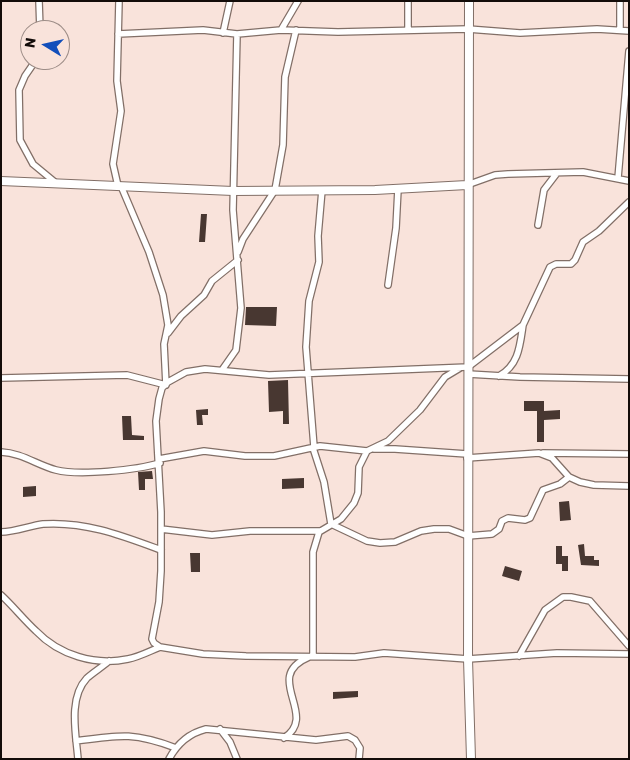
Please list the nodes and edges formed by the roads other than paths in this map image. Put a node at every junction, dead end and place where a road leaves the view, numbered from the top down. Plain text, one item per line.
1 (39, 1) edge
2 (119, 1) edge
3 (230, 1) edge
4 (298, 1) edge
5 (408, 1) edge
6 (469, 1) edge
7 (620, 1) edge
8 (40, 20) edge
9 (468, 29) junction
10 (281, 30) junction
11 (296, 30) junction
12 (408, 30) junction
13 (620, 30) junction
14 (629, 31) edge
15 (224, 33) junction
16 (118, 34) junction
17 (237, 34) junction
18 (629, 52) edge
19 (29, 70) edge
20 (557, 173) junction
21 (618, 178) junction
22 (1, 181) edge
23 (629, 181) edge
24 (56, 183) junction
25 (467, 185) junction
26 (120, 186) junction
27 (275, 190) junction
28 (322, 190) junction
29 (398, 190) junction
30 (233, 191) junction
31 (629, 202) edge
32 (538, 225) dead end
33 (238, 257) junction
34 (388, 285) dead end
35 (523, 325) junction
36 (165, 338) junction
37 (466, 369) junction
38 (222, 370) junction
39 (307, 373) junction
40 (498, 376) junction
41 (1, 378) edge
42 (629, 379) edge
43 (166, 385) junction
44 (313, 447) junction
45 (3, 451) edge
46 (368, 451) junction
47 (540, 453) junction
48 (629, 454) edge
49 (467, 456) junction
50 (159, 461) junction
51 (569, 477) junction
52 (629, 486) edge
53 (331, 524) junction
54 (161, 529) junction
55 (320, 531) junction
56 (1, 532) edge
57 (468, 536) junction
58 (161, 550) junction
59 (1, 595) edge
60 (160, 646) junction
61 (629, 646) edge
62 (629, 654) edge
63 (313, 655) junction
64 (519, 656) junction
65 (468, 659) junction
66 (109, 661) junction
67 (220, 729) junction
68 (284, 738) junction
69 (76, 741) junction
70 (176, 748) junction
71 (78, 759) edge
72 (169, 759) edge
73 (236, 759) edge
74 (359, 759) edge
75 (471, 759) edge

1 - 8 street
2 - 16 street
3 - 15 street
4 - 10 street
5 - 12 street
6 - 9 street
7 - 13 street
9 - 12 street
9 - 13 street
9 - 25 street
10 - 11 street
10 - 17 street
11 - 12 street
11 - 27 street
13 - 14 street
15 - 16 street
15 - 17 street
16 - 26 street
17 - 30 street
18 - 21 street
19 - 24 street
20 - 21 street
20 - 25 street
20 - 32 street
21 - 23 street
22 - 24 street
24 - 26 street
25 - 29 street
25 - 37 street
26 - 30 street
26 - 36 street
27 - 28 street
27 - 30 street
27 - 33 street
28 - 29 street
28 - 39 street
29 - 34 street
30 - 33 street
31 - 35 street
33 - 36 street
33 - 38 street
35 - 37 street
35 - 40 street
36 - 43 street
37 - 39 street
37 - 40 street
37 - 46 street
37 - 49 street
38 - 39 street
38 - 43 street
39 - 44 street
40 - 42 street
41 - 43 street
43 - 50 street
44 - 46 street
44 - 50 street
44 - 53 street
45 - 50 street
46 - 49 street
46 - 53 street
47 - 48 street
47 - 49 street
47 - 51 street
49 - 57 street
50 - 54 street
51 - 52 street
51 - 57 street
53 - 55 street
53 - 57 street
54 - 55 street
54 - 58 street
55 - 63 street
56 - 58 street
57 - 65 street
58 - 60 street
59 - 66 street
60 - 63 street
60 - 66 street
61 - 64 street
62 - 64 street
63 - 65 street
63 - 68 street
64 - 65 street
65 - 75 street
66 - 69 street
67 - 68 street
67 - 70 street
67 - 73 street
68 - 74 street
69 - 70 street
69 - 71 street
70 - 72 street

